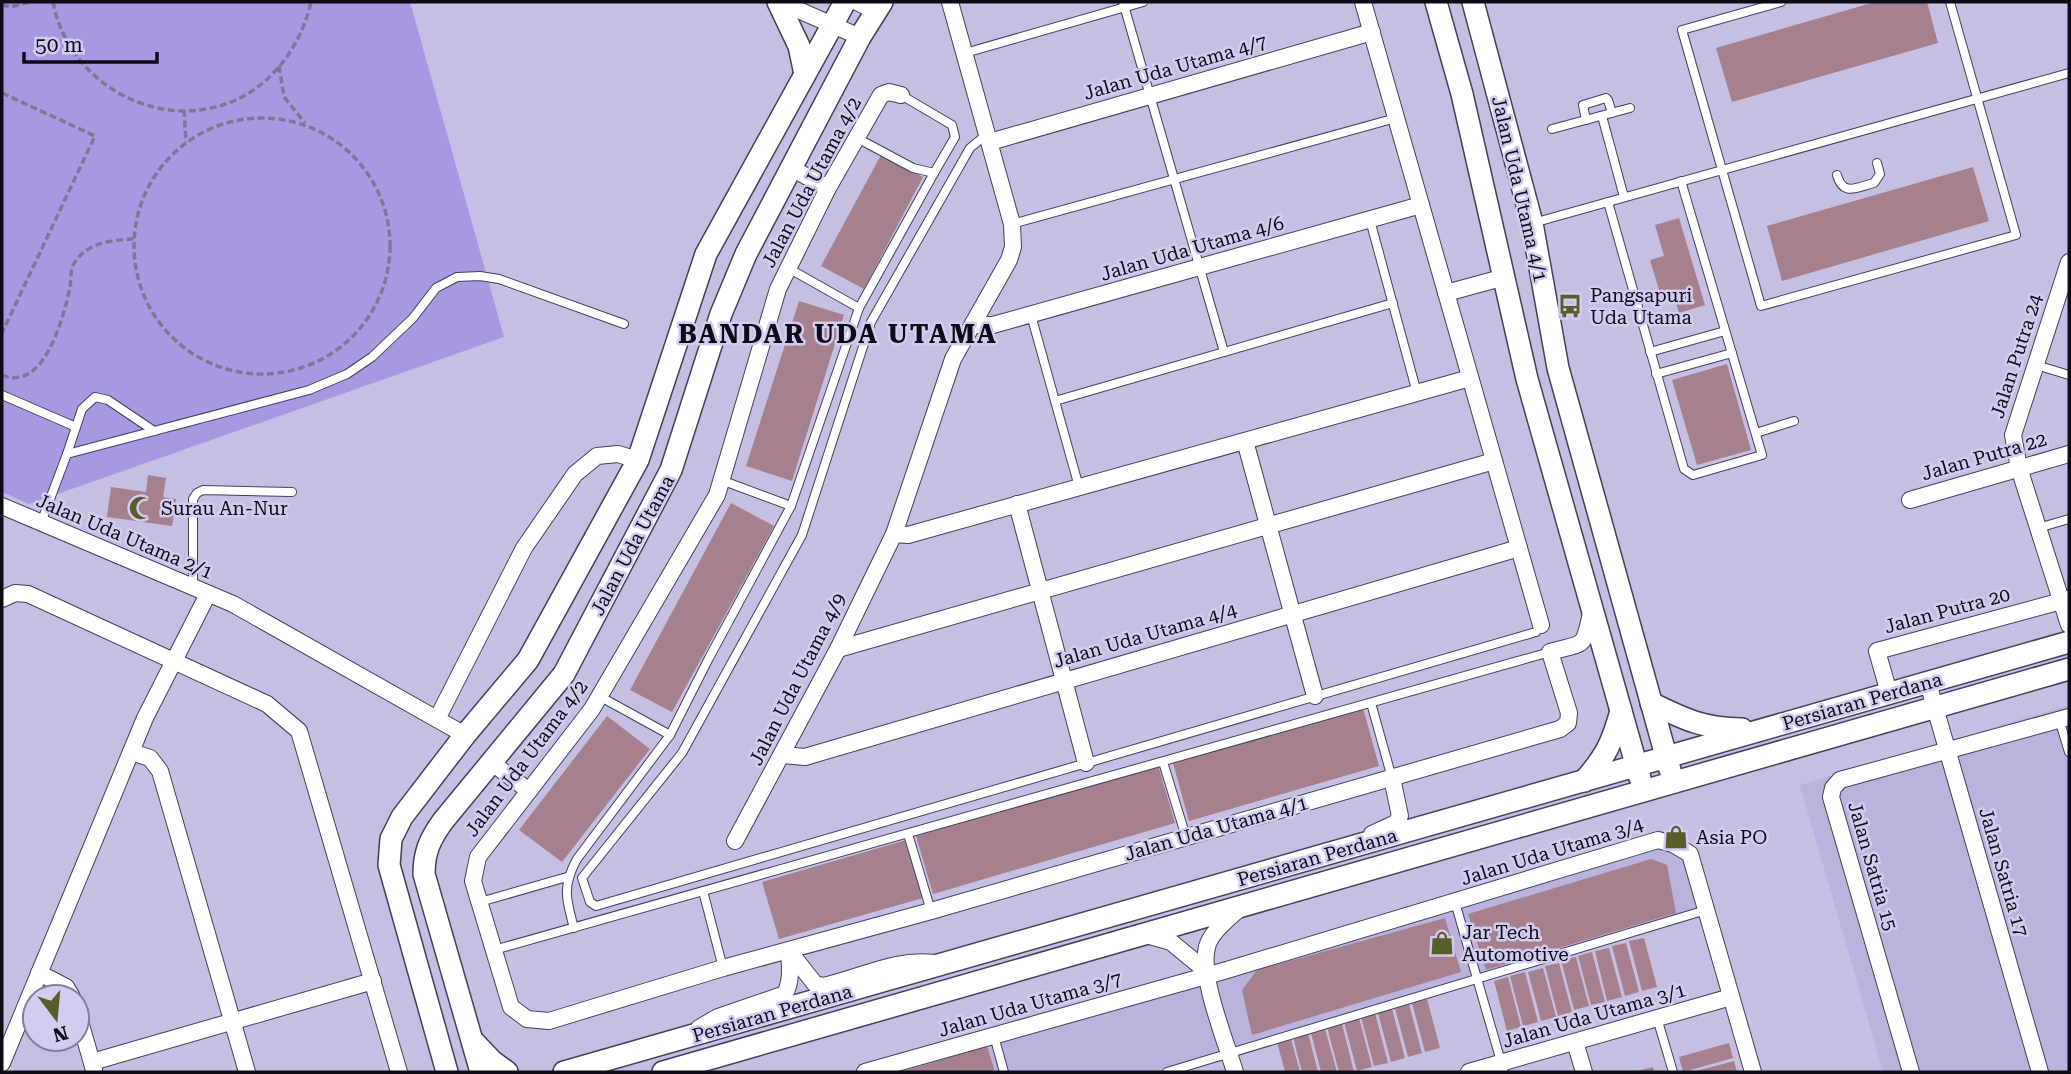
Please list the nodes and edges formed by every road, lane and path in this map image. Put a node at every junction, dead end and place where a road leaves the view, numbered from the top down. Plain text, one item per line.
1 (29, 2) edge
2 (53, 2) edge
3 (311, 2) edge
4 (779, 2) edge
5 (845, 2) edge
6 (950, 2) edge
7 (1143, 2) edge
8 (1363, 2) edge
9 (1436, 2) edge
10 (1473, 2) edge
11 (1780, 2) edge
12 (1950, 2) edge
13 (1124, 4) edge
14 (2, 5) edge
15 (871, 5) edge
16 (832, 23) junction
17 (1372, 32) junction
18 (860, 37) junction
19 (963, 54) junction
20 (279, 66) junction
21 (2069, 73) edge
22 (805, 74) junction
23 (2, 93) edge
24 (901, 95) joint
25 (1150, 96) junction
26 (1978, 99) junction
27 (1630, 108) dead end
28 (184, 110) junction
29 (1612, 113) junction
30 (1602, 116) junction
31 (1396, 118) junction
32 (1586, 120) junction
33 (307, 125) junction
34 (1552, 129) dead end
35 (857, 138) junction
36 (988, 138) junction
37 (186, 144) junction
38 (1877, 163) dead end
39 (791, 168) junction
40 (1722, 170) junction
41 (934, 173) junction
42 (1837, 175) dead end
43 (1174, 179) junction
44 (1681, 181) junction
45 (828, 188) junction
46 (1624, 197) junction
47 (1608, 202) junction
48 (1421, 205) junction
49 (1370, 220) junction
50 (1532, 223) junction
51 (1012, 224) junction
52 (134, 239) junction
53 (2069, 262) edge
54 (1200, 267) junction
55 (788, 268) junction
56 (1505, 277) junction
57 (1446, 293) junction
58 (1393, 303) junction
59 (859, 308) junction
60 (1031, 315) junction
61 (624, 324) dead end
62 (974, 325) junction
63 (1726, 331) junction
64 (2, 333) edge
65 (1224, 352) junction
66 (1650, 352) junction
67 (1732, 353) junction
68 (2036, 365) junction
69 (1656, 374) junction
70 (2, 375) edge
71 (2069, 375) edge
72 (1470, 378) junction
73 (1418, 393) junction
74 (2, 395) edge
75 (1055, 401) junction
76 (1794, 421) dead end
77 (76, 427) junction
78 (154, 431) junction
79 (1756, 433) junction
80 (1245, 441) junction
81 (2069, 453) edge
82 (67, 454) junction
83 (638, 460) junction
84 (1494, 461) junction
85 (2019, 468) junction
86 (721, 480) junction
87 (1079, 487) junction
88 (292, 492) dead end
89 (1910, 500) dead end
90 (1017, 504) junction
91 (2, 506) edge
92 (791, 506) junction
93 (2069, 519) edge
94 (41, 523) junction
95 (1268, 526) junction
96 (2038, 528) junction
97 (894, 534) junction
98 (1519, 548) junction
99 (200, 590) junction
100 (1040, 591) junction
101 (2, 599) edge
102 (2065, 600) edge
103 (1592, 609) junction
104 (1292, 615) junction
105 (1541, 625) joint
106 (2069, 625) edge
107 (2069, 642) edge
108 (838, 649) junction
109 (1550, 653) junction
110 (174, 661) junction
111 (2069, 669) edge
112 (1064, 681) junction
113 (1928, 682) junction
114 (1889, 693) junction
115 (599, 696) junction
116 (1315, 696) junction
117 (1371, 703) junction
118 (1651, 703) junction
119 (1935, 707) junction
120 (1621, 711) junction
121 (2064, 718) edge
122 (437, 719) junction
123 (1761, 730) junction
124 (465, 735) junction
125 (670, 736) junction
126 (1948, 750) junction
127 (131, 752) junction
128 (2069, 752) edge
129 (783, 755) junction
130 (1666, 757) junction
131 (491, 762) junction
132 (1163, 762) junction
133 (1086, 763) junction
134 (1637, 766) junction
135 (1392, 778) junction
136 (1584, 781) junction
137 (1673, 782) junction
138 (1644, 790) junction
139 (529, 791) junction
140 (908, 834) junction
141 (1186, 837) junction
142 (735, 841) dead end
143 (1339, 851) junction
144 (567, 877) junction
145 (703, 891) junction
146 (480, 902) junction
147 (1455, 902) junction
148 (1243, 905) junction
149 (1706, 910) junction
150 (931, 911) junction
151 (574, 928) junction
152 (1143, 934) junction
153 (494, 950) junction
154 (789, 950) junction
155 (942, 964) junction
156 (723, 968) junction
157 (39, 973) junction
158 (1206, 973) junction
159 (1477, 979) junction
160 (373, 981) junction
161 (58, 983) edge
162 (1731, 997) junction
163 (1657, 1018) junction
164 (232, 1021) junction
165 (994, 1036) junction
166 (471, 1038) junction
167 (680, 1039) junction
168 (1575, 1042) junction
169 (1230, 1054) junction
170 (2, 1063) edge
171 (94, 1067) edge
172 (1502, 1068) edge
173 (247, 1072) edge
174 (400, 1072) edge
175 (447, 1072) edge
176 (481, 1072) edge
177 (506, 1072) edge
178 (565, 1072) edge
179 (663, 1072) edge
180 (865, 1072) edge
181 (1004, 1072) edge
182 (1167, 1072) edge
183 (1235, 1072) edge
184 (1469, 1072) edge
185 (1584, 1072) edge
186 (1673, 1072) edge
187 (1753, 1072) edge
188 (1911, 1072) edge
189 (2040, 1072) edge

1 - 14 path
2 - 28 path
3 - 20 path
4 - 16 street
4 - 22 street
5 - 16 street, Jalan Uda Utama
6 - 19 street, Jalan Uda Utama 4/9
7 - 13 lane
8 - 17 street
9 - 56 street, Jalan Uda Utama 4/1
10 - 50 street, Jalan Uda Utama 4/1
11 - 40 lane
12 - 26 lane
13 - 19 lane
13 - 25 lane
15 - 18 street, Jalan Uda Utama
16 - 18 street
16 - 22 street, Jalan Uda Utama
17 - 25 street, Jalan Uda Utama 4/7
17 - 31 street
18 - 39 street, Jalan Uda Utama
19 - 36 street, Jalan Uda Utama 4/9
20 - 28 path
20 - 33 path
21 - 26 lane
22 - 83 street, Jalan Uda Utama
23 - 64 path
24 - 35 street, Jalan Uda Utama 4/2
24 - 41 lane
25 - 36 street, Jalan Uda Utama 4/7
25 - 43 lane
26 - 40 lane
26 - 40 lane
27 - 29 lane
28 - 37 path
29 - 30 lane
29 - 32 lane
30 - 32 lane
30 - 46 lane
31 - 43 lane
31 - 48 street
32 - 34 lane
33 - 37 path
33 - 52 path
35 - 41 lane
35 - 45 street, Jalan Uda Utama 4/2
36 - 51 street, Jalan Uda Utama 4/9
36 - 133 lane
37 - 52 path
38 - 42 lane
39 - 45 street
39 - 131 street, Jalan Uda Utama
40 - 44 lane
41 - 59 lane
43 - 51 lane
43 - 54 lane
44 - 46 lane
44 - 63 lane
45 - 55 street, Jalan Uda Utama 4/2
46 - 47 lane
47 - 50 lane
47 - 66 lane
48 - 49 street, Jalan Uda Utama 4/6
48 - 57 street
49 - 54 street, Jalan Uda Utama 4/6
49 - 58 lane
50 - 118 street, Jalan Uda Utama 4/1
51 - 62 street, Jalan Uda Utama 4/9
52 - 70 path
53 - 68 street, Jalan Putra 24
54 - 60 street, Jalan Uda Utama 4/6
54 - 65 lane
55 - 59 lane
55 - 86 street, Jalan Uda Utama 4/2
56 - 57 street
56 - 103 street, Jalan Uda Utama 4/1
57 - 72 street
58 - 65 lane
58 - 73 lane
59 - 92 lane
60 - 62 street, Jalan Uda Utama 4/6
60 - 75 lane
61 - 78 lane
62 - 97 street, Jalan Uda Utama 4/9
63 - 66 lane
63 - 67 lane
65 - 75 lane
66 - 69 lane
67 - 69 lane
67 - 79 lane
68 - 71 lane
68 - 85 street, Jalan Putra 24
69 - 79 lane
72 - 73 street
72 - 84 street
73 - 80 street
74 - 77 lane
75 - 87 lane
76 - 79 lane
77 - 78 lane
77 - 82 lane
78 - 82 lane
80 - 87 street
80 - 95 street
81 - 85 street, Jalan Putra 22
82 - 94 lane
83 - 122 street
83 - 124 street, Jalan Uda Utama
84 - 95 street
84 - 98 street
85 - 89 street, Jalan Putra 22
85 - 96 street, Jalan Putra 24
86 - 92 lane
86 - 115 street, Jalan Uda Utama 4/2
87 - 90 street
88 - 99 lane
90 - 97 street
90 - 100 street
91 - 94 street, Jalan Uda Utama 2/1
92 - 125 lane
93 - 96 lane
94 - 99 street, Jalan Uda Utama 2/1
95 - 100 street
95 - 104 street
96 - 102 street, Jalan Putra 24
97 - 108 street, Jalan Uda Utama 4/9
98 - 104 street, Jalan Uda Utama 4/4
98 - 105 street
99 - 110 street
99 - 122 street, Jalan Uda Utama 2/1
100 - 108 street
100 - 112 street
101 - 110 street
102 - 106 street, Jalan Putra 24
102 - 114 street, Jalan Putra 20
103 - 109 street
103 - 120 street, Jalan Uda Utama 4/1
104 - 112 street, Jalan Uda Utama 4/4
104 - 116 street
105 - 116 lane
107 - 113 street, Persiaran Perdana
108 - 129 street, Jalan Uda Utama 4/9
109 - 117 lane
109 - 135 street, Jalan Uda Utama 4/1
110 - 127 street
110 - 160 street
111 - 119 street, Persiaran Perdana
112 - 129 street, Jalan Uda Utama 4/4
112 - 133 street
113 - 114 street, Persiaran Perdana
113 - 119 street, Jalan Satria 17
114 - 123 street, Persiaran Perdana
115 - 125 lane
115 - 139 street, Jalan Uda Utama 4/2
116 - 133 lane
117 - 132 lane
117 - 135 lane
118 - 123 street
118 - 130 street, Jalan Uda Utama 4/1
119 - 126 street, Jalan Satria 17
119 - 137 street, Persiaran Perdana
120 - 134 street, Jalan Uda Utama 4/1
120 - 136 street
121 - 126 street, Jalan Satria 15
121 - 128 lane
122 - 124 street, Jalan Uda Utama 2/1
123 - 130 street, Persiaran Perdana
124 - 175 street, Jalan Uda Utama
125 - 144 lane
126 - 188 street, Jalan Satria 15
126 - 189 street, Jalan Satria 17
127 - 157 street
127 - 164 street
129 - 142 street, Jalan Uda Utama 4/9
130 - 134 street, Persiaran Perdana
130 - 137 street, Jalan Uda Utama 4/1
131 - 139 street
131 - 166 street, Jalan Uda Utama
132 - 140 lane
132 - 141 lane
134 - 136 street, Persiaran Perdana
134 - 138 street, Jalan Uda Utama 4/1
135 - 141 street, Jalan Uda Utama 4/1
135 - 143 street
136 - 143 street, Persiaran Perdana
137 - 138 street, Persiaran Perdana
138 - 148 street, Persiaran Perdana
139 - 146 street, Jalan Uda Utama 4/2
140 - 145 lane
140 - 150 lane
141 - 150 street, Jalan Uda Utama 4/1
143 - 155 street, Persiaran Perdana
144 - 146 lane
144 - 151 lane
145 - 151 lane
145 - 156 lane
146 - 153 street, Jalan Uda Utama 4/2
147 - 149 street, Jalan Uda Utama 3/4
147 - 158 street, Jalan Uda Utama 3/4
147 - 159 lane
148 - 152 street, Persiaran Perdana
148 - 158 street
149 - 159 lane
149 - 162 street, Jalan Uda Utama 3/4
150 - 154 street, Jalan Uda Utama 4/1
151 - 153 lane
152 - 158 street
152 - 179 street, Persiaran Perdana
153 - 156 street, Jalan Uda Utama 4/2
154 - 155 street
154 - 156 street, Jalan Uda Utama 4/1
154 - 167 street
155 - 167 street, Persiaran Perdana
157 - 161 street
157 - 170 street
158 - 165 street, Jalan Uda Utama 3/7
158 - 169 street
159 - 169 lane
159 - 172 lane
160 - 164 street
160 - 174 street
162 - 163 street, Jalan Uda Utama 3/1
162 - 187 street, Jalan Uda Utama 3/4
163 - 168 street, Jalan Uda Utama 3/1
163 - 186 lane
164 - 171 street
164 - 173 street
165 - 180 street, Jalan Uda Utama 3/7
165 - 181 lane
166 - 176 street, Jalan Uda Utama
166 - 177 street
167 - 178 street, Persiaran Perdana
168 - 172 street, Jalan Uda Utama 3/1
168 - 185 street
169 - 182 lane
169 - 183 street
172 - 184 street, Jalan Uda Utama 3/1

